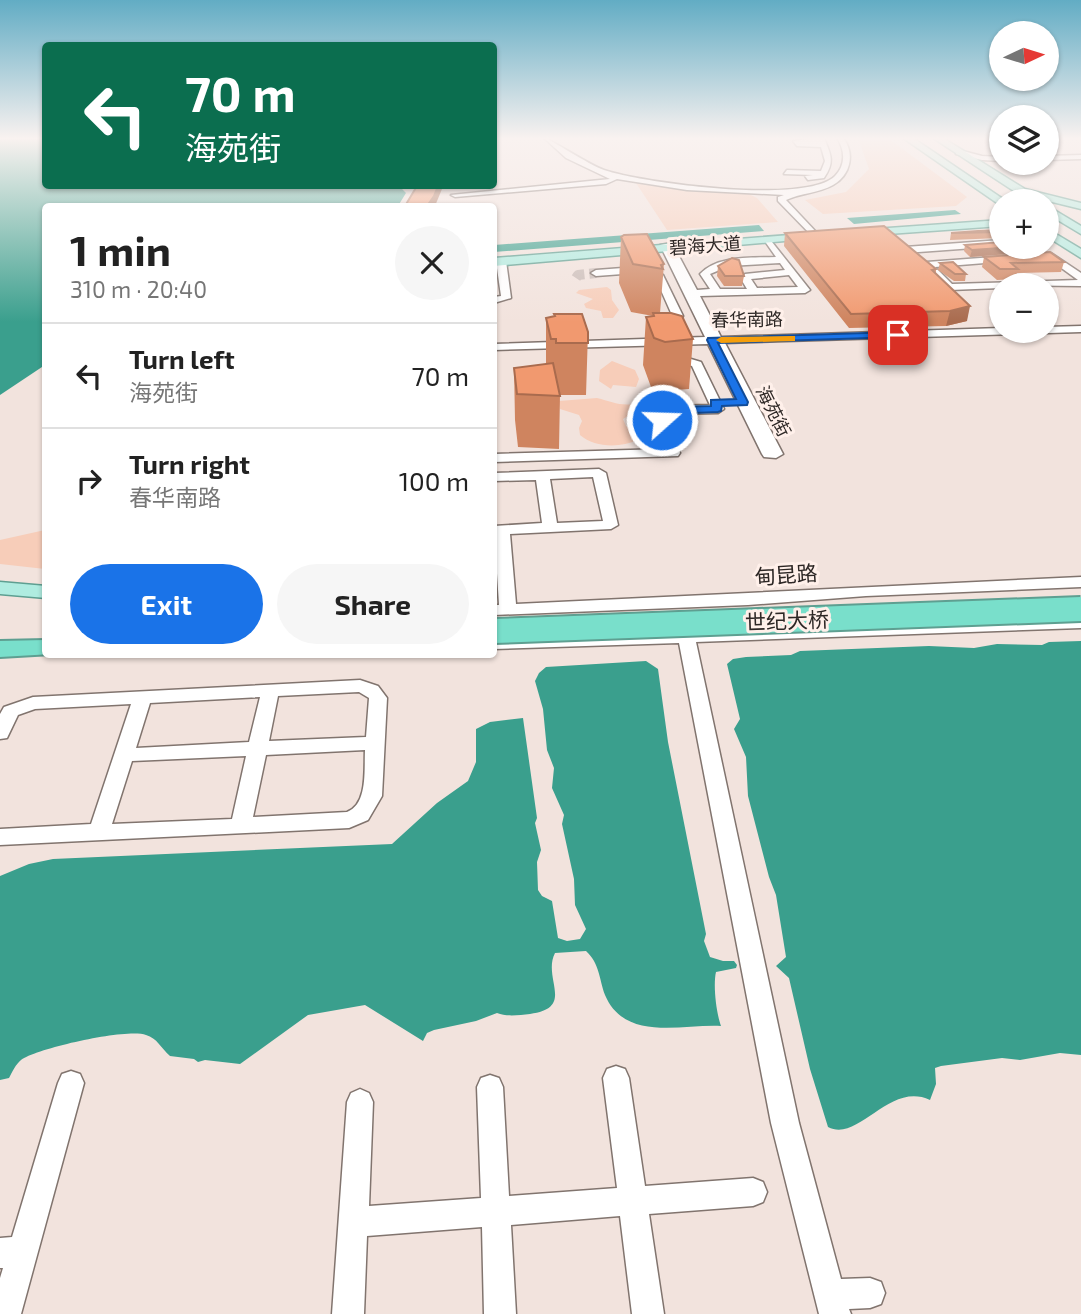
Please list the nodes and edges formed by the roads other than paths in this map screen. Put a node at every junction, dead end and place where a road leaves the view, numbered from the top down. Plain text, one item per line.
1 (773, 199) edge
2 (781, 199) edge
3 (981, 199) edge
4 (1059, 201) edge
5 (982, 204) dead end
6 (1081, 206) edge
7 (973, 212) dead end
8 (1059, 216) edge
9 (1081, 218) edge
10 (1059, 219) edge
11 (1064, 219) junction
12 (989, 222) edge
13 (989, 223) edge
14 (931, 225) junction
15 (1081, 231) edge
16 (816, 235) junction
17 (768, 240) junction
18 (1059, 240) edge
19 (895, 241) junction
20 (989, 243) edge
21 (667, 247) junction
22 (1081, 254) edge
23 (783, 260) junction
24 (497, 261) edge
25 (644, 271) junction
26 (792, 272) junction
27 (596, 273) tunnel mouth
28 (614, 274) tunnel mouth
29 (499, 280) edge
30 (1081, 281) edge
31 (1059, 282) edge
32 (989, 285) edge
33 (947, 286) junction
34 (667, 289) junction
35 (690, 291) junction
36 (754, 292) junction
37 (717, 293) junction
38 (497, 300) edge
39 (1081, 328) edge
40 (643, 329) dead end
41 (1059, 329) edge
42 (989, 330) edge
43 (714, 339) junction
44 (497, 345) edge
45 (497, 357) edge
46 (715, 403) junction
47 (650, 405) dead end
48 (497, 458) edge
49 (589, 468) dead end
50 (497, 474) edge
51 (497, 474) edge
52 (542, 475) junction
53 (550, 527) junction
54 (498, 530) edge
55 (499, 562) edge
56 (0, 578) edge
57 (42, 581) edge
58 (1081, 582) edge
59 (500, 584) edge
60 (0, 588) edge
61 (42, 592) edge
62 (1081, 595) edge
63 (660, 603) junction
64 (1081, 609) edge
65 (498, 612) edge
66 (1081, 623) edge
67 (497, 631) edge
68 (42, 633) edge
69 (0, 635) edge
70 (677, 637) junction
71 (497, 644) edge
72 (42, 648) edge
73 (0, 649) edge
74 (270, 691) junction
75 (142, 698) junction
76 (0, 733) edge
77 (375, 743) junction
78 (257, 749) junction
79 (124, 755) junction
80 (241, 826) junction
81 (99, 832) junction
82 (0, 837) edge
83 (616, 1078) dead end
84 (71, 1083) dead end
85 (490, 1087) dead end
86 (360, 1102) dead end
87 (753, 1192) dead end
88 (633, 1202) junction
89 (495, 1212) junction
90 (353, 1222) junction
91 (12, 1252) edge
92 (870, 1293) dead end
93 (833, 1305) edge
94 (5, 1314) edge
95 (348, 1314) edge
96 (500, 1314) edge
97 (648, 1314) edge

1 - 16 street
2 - 16 street
3 - 5 main road
4 - 6 main road
7 - 14 main road
8 - 11 main road
9 - 11 main road
10 - 11 main road
11 - 15 main road
12 - 14 main road
13 - 19 main road
14 - 19 main road
16 - 17 main road, 碧海大道
16 - 21 main road, 碧海大道
17 - 21 main road, 碧海大道
17 - 23 street
18 - 22 main road
19 - 20 street
19 - 33 street
21 - 24 main road, 碧海大道
21 - 35 street, 海苑街
23 - 26 street
23 - 37 street
25 - 27 street
25 - 28 street
25 - 34 street
26 - 36 street
26 - 36 street
29 - 38 street
30 - 31 street
30 - 33 street
32 - 33 street
34 - 35 street
34 - 40 street
35 - 37 street
35 - 43 street, 海苑街
36 - 37 street
39 - 41 street, 春华南路
39 - 43 street, 春华南路
42 - 43 street, 春华南路
43 - 44 street, 春华南路
43 - 46 street, 海苑街
45 - 46 street
46 - 47 street
46 - 48 street
49 - 50 street
51 - 52 street
52 - 53 street
52 - 53 street
53 - 54 street
54 - 55 street
55 - 59 street
56 - 57 main road
58 - 63 street, 甸昆路
59 - 65 street
60 - 61 main road
62 - 65 highway, 世纪大桥
63 - 65 street, 甸昆路
63 - 70 street
64 - 67 highway, 世纪大桥, bridge
66 - 70 street
68 - 69 highway
70 - 71 street
70 - 93 street
72 - 73 highway
74 - 75 street
74 - 77 street
74 - 78 street
75 - 76 street
75 - 79 street
77 - 78 street
77 - 80 street
78 - 79 street
78 - 80 street
79 - 81 street
80 - 81 street
81 - 82 street
83 - 88 street
84 - 91 street
85 - 89 street
86 - 90 street
87 - 88 street
88 - 89 street
88 - 97 street
89 - 90 street
89 - 96 street
90 - 95 street
91 - 94 street
92 - 93 street

